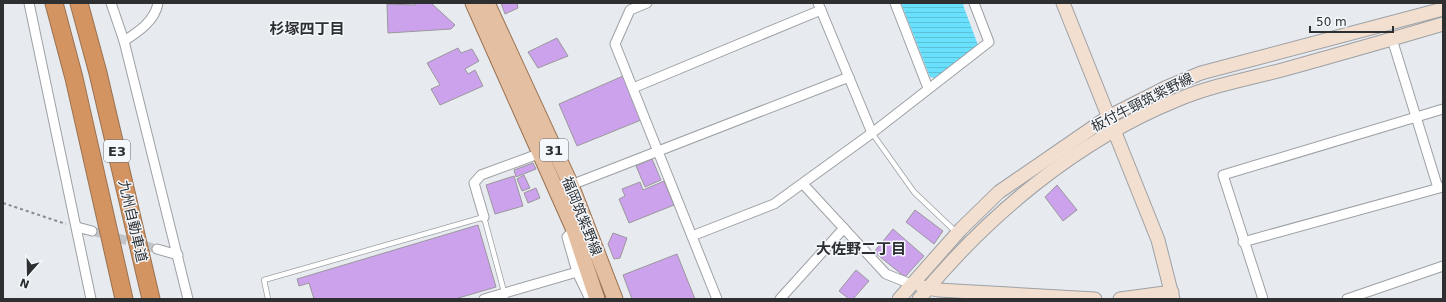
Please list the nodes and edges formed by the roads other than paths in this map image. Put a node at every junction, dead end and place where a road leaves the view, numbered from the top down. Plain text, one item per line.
1 (29, 3) edge
2 (54, 3) edge
3 (79, 3) edge
4 (111, 3) edge
5 (158, 3) edge
6 (473, 3) edge
7 (487, 3) edge
8 (647, 3) edge
9 (895, 3) edge
10 (974, 3) edge
11 (1063, 3) edge
12 (819, 7) edge
13 (1443, 9) edge
14 (1443, 24) edge
15 (1392, 39) junction
16 (124, 41) junction
17 (849, 77) junction
18 (633, 88) junction
19 (928, 88) junction
20 (1443, 109) edge
21 (1416, 116) junction
22 (1108, 117) junction
23 (1114, 131) junction
24 (872, 133) junction
25 (658, 150) junction
26 (541, 153) junction
27 (803, 184) junction
28 (571, 185) junction
29 (1441, 187) edge
30 (484, 217) junction
31 (77, 227) junction
32 (844, 228) junction
33 (574, 230) junction
34 (92, 231) tunnel mouth
35 (957, 234) junction
36 (692, 236) junction
37 (1243, 242) junction
38 (157, 249) tunnel mouth
39 (178, 255) junction
40 (1443, 266) edge
41 (577, 272) junction
42 (911, 284) junction
43 (928, 288) junction
44 (505, 296) edge
45 (1173, 296) edge
46 (1009, 297) edge
47 (91, 299) edge
48 (124, 299) edge
49 (151, 299) edge
50 (188, 299) edge
51 (268, 299) edge
52 (484, 299) edge
53 (590, 299) edge
54 (597, 299) edge
55 (614, 299) edge
56 (717, 299) edge
57 (780, 299) edge
58 (899, 299) edge
59 (919, 299) edge
60 (1095, 299) edge
61 (1120, 299) edge
62 (1263, 299) edge
63 (1347, 299) edge

1 - 31 street
2 - 48 highway, 九州自動車道 / E3
3 - 49 highway, 九州自動車道 / E3
4 - 16 street
5 - 16 street
6 - 26 main road, 福岡筑紫野線 / 31
7 - 28 main road, 福岡筑紫野線 / 31
8 - 18 street
9 - 19 street
10 - 19 street
11 - 22 main road
12 - 17 street
12 - 18 street
13 - 22 main road, 板付牛頸筑紫野線
14 - 15 main road, 板付牛頸筑紫野線
15 - 21 street
15 - 23 main road, 板付牛頸筑紫野線
16 - 39 street
17 - 24 street
17 - 25 street
18 - 25 street
19 - 24 street
20 - 21 street
21 - 29 street
21 - 37 street
22 - 23 main road
22 - 35 main road, 板付牛頸筑紫野線
23 - 43 main road, 板付牛頸筑紫野線
23 - 45 main road
24 - 27 street
24 - 35 lane
25 - 28 street
25 - 36 street
26 - 30 street
26 - 33 main road, 福岡筑紫野線 / 31
27 - 32 street
27 - 36 street
28 - 55 main road, 福岡筑紫野線 / 31
29 - 37 street
30 - 44 lane
30 - 51 lane
31 - 34 street
31 - 47 street
32 - 42 street
32 - 57 street
33 - 41 street
33 - 54 main road, 福岡筑紫野線 / 31
35 - 42 main road, 板付牛頸筑紫野線
36 - 56 street
37 - 62 street
38 - 39 street
39 - 50 street
40 - 63 street
41 - 44 street
41 - 53 street
42 - 43 main road
42 - 58 main road, 板付牛頸筑紫野線
43 - 46 main road
43 - 59 main road, 板付牛頸筑紫野線
44 - 52 street
45 - 61 main road
46 - 60 main road

